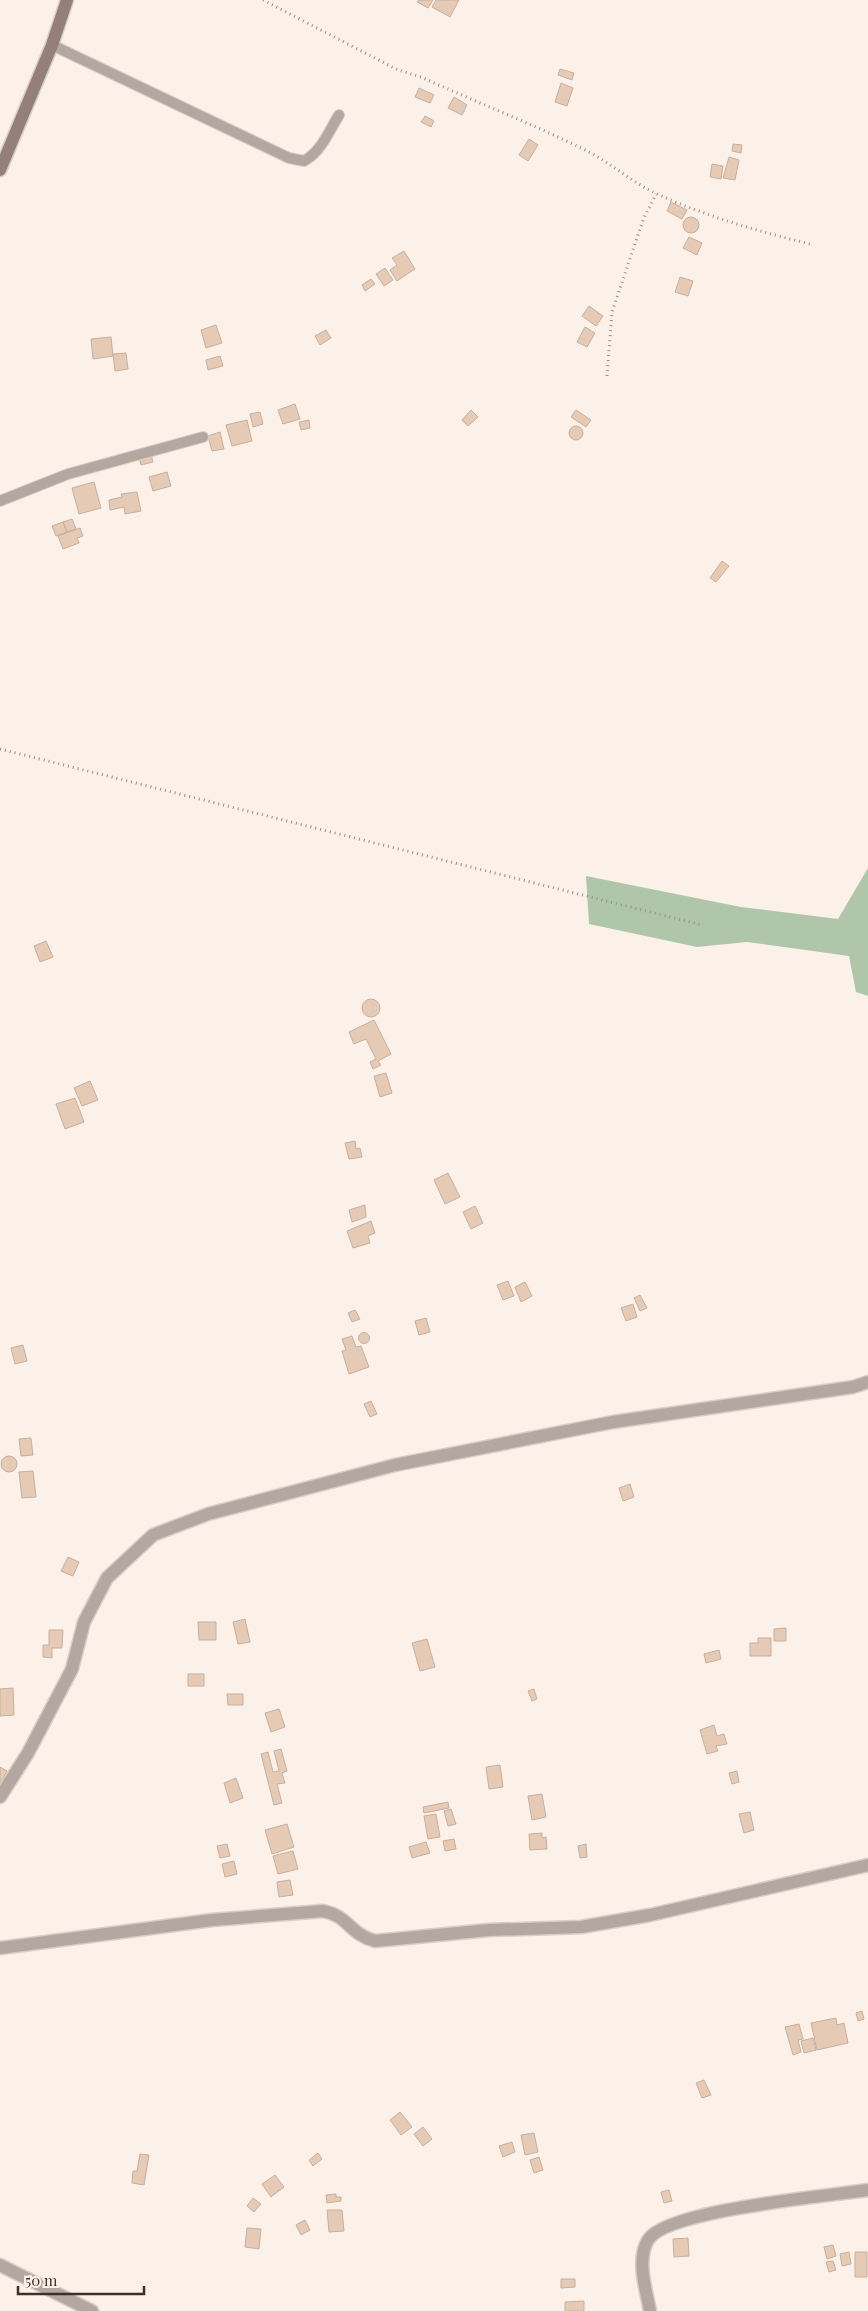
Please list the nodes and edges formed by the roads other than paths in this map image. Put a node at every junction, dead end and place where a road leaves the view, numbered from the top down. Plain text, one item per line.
1 (67, 0) edge
2 (52, 45) junction
3 (339, 115) dead end
4 (0, 170) edge
5 (203, 437) dead end
6 (0, 501) edge
7 (868, 1382) edge
8 (0, 1797) edge
9 (868, 1865) edge
10 (0, 1948) edge
11 (868, 2190) edge
12 (0, 2265) edge
13 (92, 2311) edge
14 (650, 2311) edge

1 - 2 street
2 - 3 lane
2 - 4 street
5 - 6 lane
7 - 8 street
9 - 10 street
11 - 14 street
12 - 13 street

